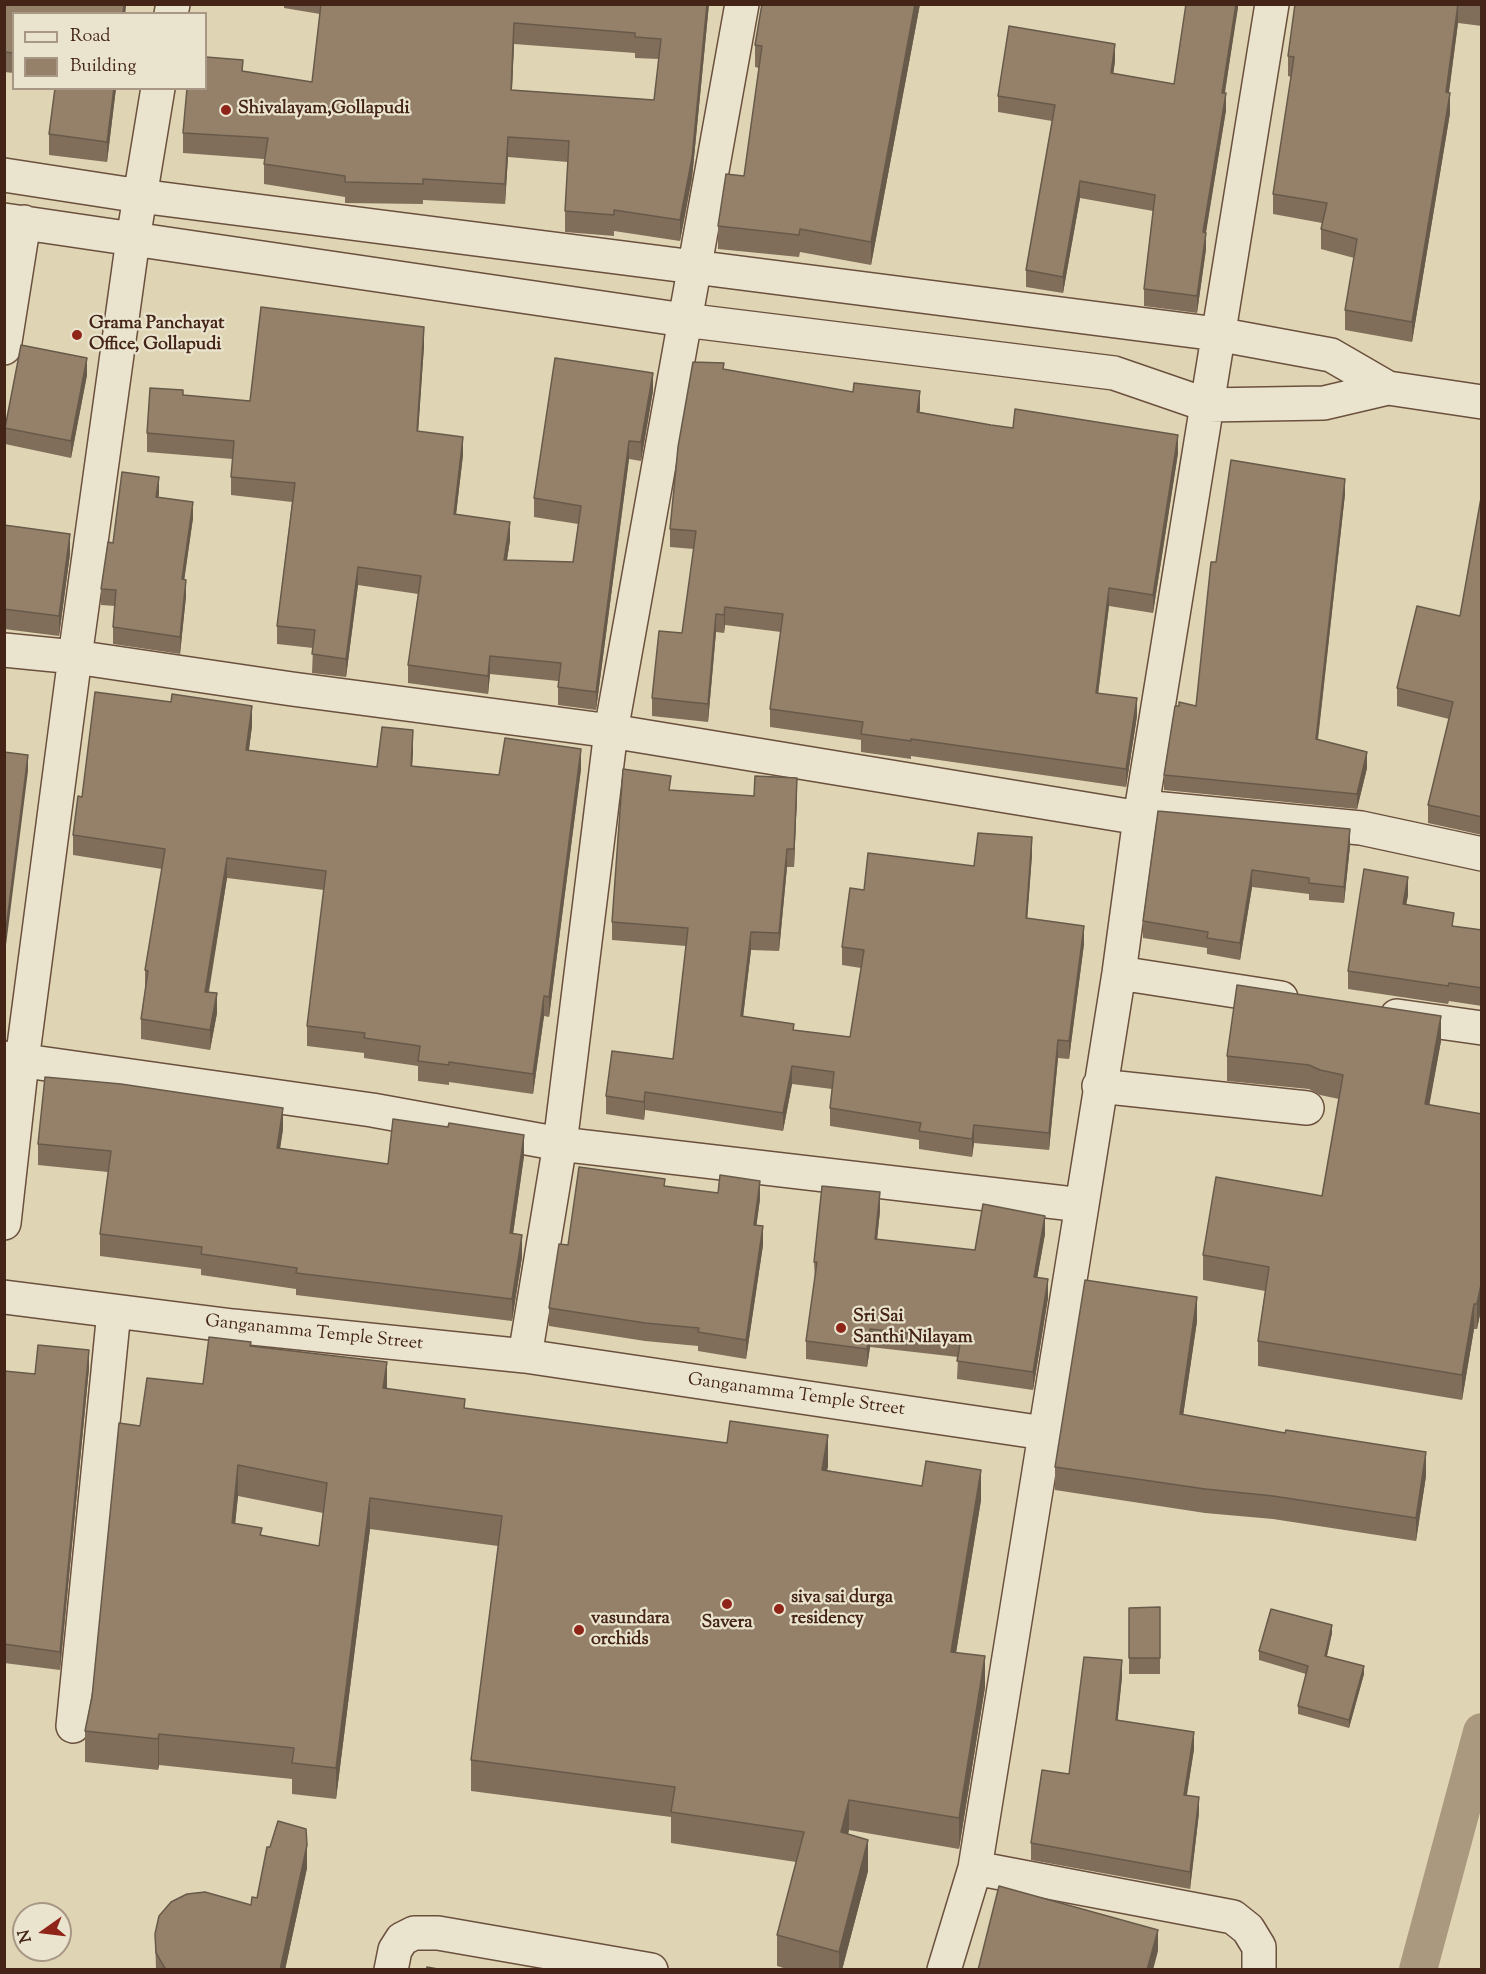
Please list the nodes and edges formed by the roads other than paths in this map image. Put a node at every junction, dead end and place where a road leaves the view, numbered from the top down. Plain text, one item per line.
1 (741, 4) edge
2 (1272, 4) edge
3 (159, 90) edge
4 (4, 175) edge
5 (141, 196) junction
6 (14, 221) edge
7 (133, 239) junction
8 (694, 267) junction
9 (684, 320) junction
10 (1217, 334) junction
11 (4, 348) edge
12 (1388, 388) junction
13 (1482, 402) edge
14 (1207, 405) junction
15 (4, 650) edge
16 (75, 657) junction
17 (611, 731) junction
18 (1141, 812) junction
19 (1482, 854) edge
20 (1119, 973) junction
21 (1306, 1002) edge
22 (1365, 1011) edge
23 (1482, 1028) edge
24 (13, 1059) edge
25 (1099, 1086) junction
26 (1307, 1108) dead end
27 (560, 1144) junction
28 (1082, 1205) junction
29 (4, 1223) edge
30 (4, 1297) edge
31 (114, 1311) junction
32 (525, 1356) junction
33 (1044, 1432) junction
34 (73, 1726) dead end
35 (975, 1868) junction
36 (391, 1970) edge
37 (651, 1970) edge
38 (944, 1970) edge
39 (1259, 1970) edge

1 - 8 street
2 - 10 street
3 - 5 street
4 - 5 street
5 - 7 street
5 - 8 street
6 - 7 street
6 - 11 street
7 - 9 street
7 - 16 street
8 - 9 street
8 - 10 street
9 - 14 street
9 - 17 street
10 - 12 street
10 - 14 street
12 - 13 street
12 - 14 street
14 - 18 street
15 - 16 street
16 - 17 street
16 - 24 street
17 - 18 street
17 - 27 street
18 - 19 street
18 - 20 street
20 - 21 street
20 - 25 street
22 - 23 street
24 - 27 street
24 - 29 street
25 - 26 street
25 - 28 street
27 - 28 street
27 - 32 street
28 - 33 street
30 - 31 street, Ganganamma Temple Street
31 - 32 street, Ganganamma Temple Street
31 - 34 street
32 - 33 street, Ganganamma Temple Street
33 - 35 street
35 - 38 street
35 - 39 street
36 - 37 street

